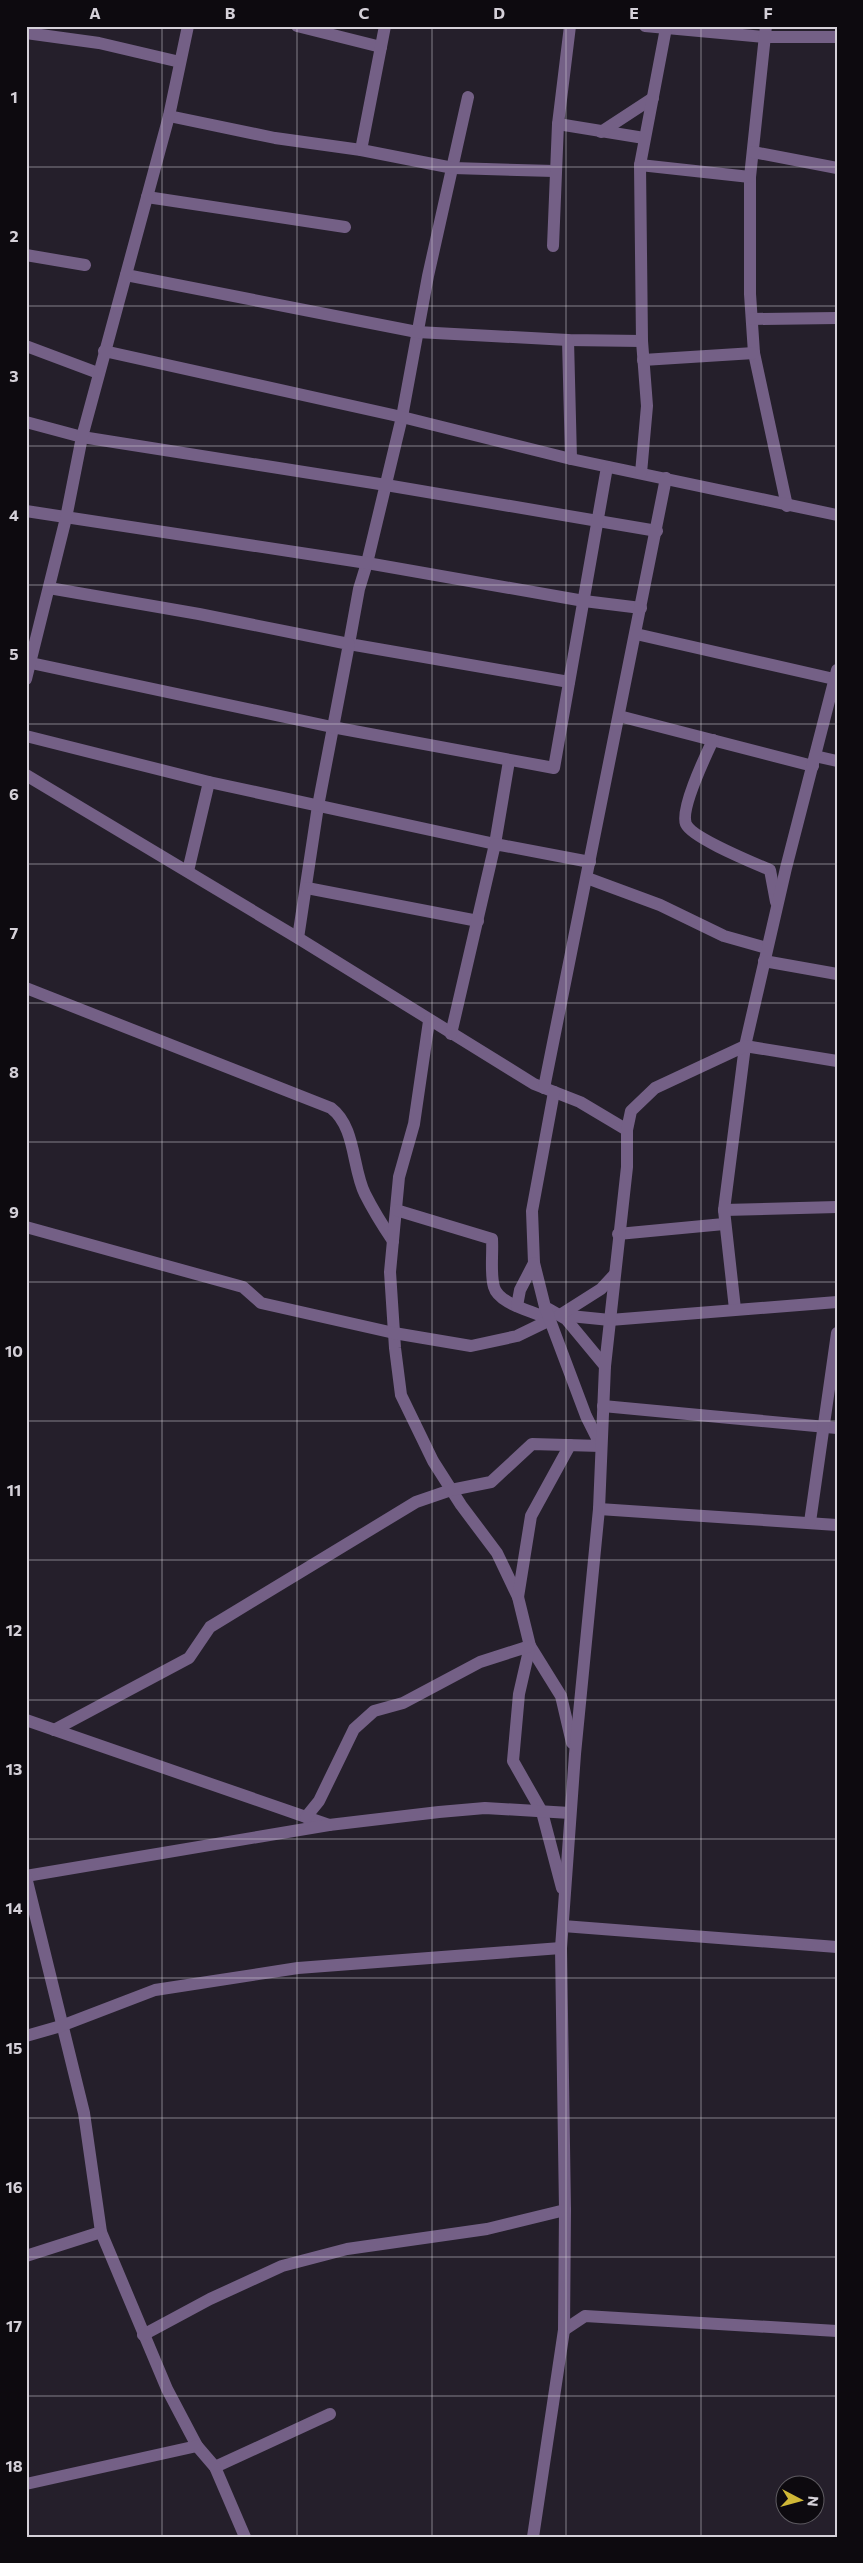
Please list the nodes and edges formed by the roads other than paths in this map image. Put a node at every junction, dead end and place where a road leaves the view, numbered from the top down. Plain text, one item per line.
1 (188, 26) edge
2 (297, 26) edge
3 (385, 26) edge
4 (570, 26) edge
5 (645, 26) edge
6 (666, 28) junction
7 (766, 32) edge
8 (26, 33) edge
9 (837, 37) edge
10 (381, 47) junction
11 (180, 62) junction
12 (468, 97) dead end
13 (653, 98) junction
14 (169, 116) junction
15 (558, 124) junction
16 (601, 132) junction
17 (644, 138) junction
18 (361, 150) junction
19 (753, 152) junction
20 (640, 165) junction
21 (453, 168) junction
22 (837, 168) edge
23 (554, 171) junction
24 (750, 177) junction
25 (147, 198) junction
26 (345, 227) dead end
27 (552, 246) dead end
28 (26, 255) edge
29 (85, 265) dead end
30 (126, 275) junction
31 (837, 318) edge
32 (752, 319) junction
33 (417, 332) junction
34 (568, 340) junction
35 (642, 341) junction
36 (26, 346) edge
37 (104, 352) junction
38 (754, 353) junction
39 (643, 360) junction
40 (98, 373) junction
41 (402, 417) junction
42 (26, 422) edge
43 (82, 437) junction
44 (571, 458) junction
45 (607, 466) junction
46 (642, 473) junction
47 (666, 478) junction
48 (386, 485) junction
49 (787, 506) junction
50 (26, 511) edge
51 (837, 515) edge
52 (66, 518) junction
53 (598, 521) junction
54 (657, 531) junction
55 (368, 563) junction
56 (49, 588) junction
57 (584, 601) junction
58 (641, 608) junction
59 (636, 634) junction
60 (31, 642) edge
61 (349, 644) junction
62 (31, 663) junction
63 (836, 674) edge
64 (26, 679) edge
65 (569, 682) junction
66 (619, 716) junction
67 (332, 727) junction
68 (26, 736) edge
69 (713, 740) junction
70 (837, 760) edge
71 (509, 761) junction
72 (814, 761) junction
73 (26, 775) edge
74 (209, 782) junction
75 (318, 806) junction
76 (495, 844) junction
77 (590, 862) junction
78 (188, 871) junction
79 (587, 878) junction
80 (307, 888) junction
81 (777, 905) junction
82 (478, 922) junction
83 (298, 938) junction
84 (767, 948) junction
85 (764, 961) junction
86 (837, 974) edge
87 (26, 988) edge
88 (429, 1021) junction
89 (452, 1034) junction
90 (745, 1046) junction
91 (837, 1061) edge
92 (549, 1090) junction
93 (627, 1130) junction
94 (837, 1207) edge
95 (396, 1210) junction
96 (724, 1210) junction
97 (724, 1224) junction
98 (26, 1228) edge
99 (618, 1234) junction
100 (393, 1241) junction
101 (534, 1263) junction
102 (614, 1275) junction
103 (837, 1302) edge
104 (517, 1306) junction
105 (735, 1309) junction
106 (555, 1318) junction
107 (610, 1320) junction
108 (394, 1333) junction
109 (837, 1333) edge
110 (605, 1366) junction
111 (603, 1406) junction
112 (823, 1427) junction
113 (837, 1428) edge
114 (570, 1445) junction
115 (601, 1446) junction
116 (451, 1490) junction
117 (598, 1509) junction
118 (810, 1522) junction
119 (837, 1525) edge
120 (518, 1597) junction
121 (530, 1646) junction
122 (26, 1720) edge
123 (54, 1730) junction
124 (574, 1754) junction
125 (542, 1812) junction
126 (570, 1814) junction
127 (306, 1817) junction
128 (329, 1825) junction
129 (26, 1876) edge
130 (565, 1897) junction
131 (563, 1926) junction
132 (837, 1947) edge
133 (561, 1948) junction
134 (61, 2026) junction
135 (26, 2036) edge
136 (565, 2210) junction
137 (101, 2232) junction
138 (26, 2256) edge
139 (564, 2330) junction
140 (837, 2331) edge
141 (143, 2335) junction
142 (330, 2414) dead end
143 (197, 2446) junction
144 (215, 2467) junction
145 (26, 2484) edge
146 (244, 2537) edge
147 (534, 2537) edge

1 - 11 street
2 - 10 street
3 - 10 street
4 - 15 street
5 - 6 street
6 - 7 street
6 - 13 street
7 - 9 street
7 - 19 street
8 - 11 street
10 - 18 street
11 - 14 street
12 - 21 street
13 - 16 street
13 - 17 street
14 - 18 street
14 - 25 street
15 - 16 street
15 - 23 street
16 - 17 street
17 - 20 street
18 - 21 street
19 - 22 street
19 - 24 street
20 - 24 street
20 - 35 street
21 - 23 street
21 - 33 street
23 - 27 street
24 - 32 street
25 - 26 street
25 - 30 street
28 - 29 street
30 - 33 street
30 - 37 street
31 - 32 street
32 - 38 street
33 - 34 street
33 - 41 street
34 - 35 street
34 - 44 street
35 - 39 street
36 - 40 street
37 - 40 street
37 - 41 street
38 - 39 street
38 - 49 street
39 - 46 street
40 - 43 street
41 - 44 street
41 - 48 street
42 - 43 street
43 - 48 street
43 - 52 street
44 - 45 street
45 - 46 street
45 - 53 street
46 - 47 street
47 - 49 street
47 - 54 street
48 - 53 street
48 - 55 street
49 - 51 street
50 - 52 street
52 - 55 street
52 - 56 street
53 - 54 street
53 - 57 street
54 - 58 street
55 - 57 street
55 - 61 street
56 - 60 street
56 - 61 street
57 - 58 street
57 - 65 street
58 - 59 street
59 - 63 street
59 - 66 street
60 - 62 street
61 - 65 street
61 - 67 street
62 - 64 street
62 - 67 street
63 - 72 street
65 - 71 street
66 - 69 street
66 - 77 street
67 - 71 street
67 - 75 street
68 - 74 street
69 - 72 street
69 - 81 street
70 - 72 street
71 - 76 street
72 - 81 street
73 - 78 street
74 - 75 street
74 - 78 street
75 - 76 street
75 - 80 street
76 - 77 street
76 - 82 street
77 - 79 street
78 - 83 street
79 - 84 street
79 - 92 street
80 - 82 street
80 - 83 street
81 - 84 street
82 - 89 street
83 - 88 street
84 - 85 street
85 - 86 street
85 - 90 street
87 - 100 street
88 - 89 street
88 - 95 street
89 - 92 street
90 - 91 street
90 - 93 street
90 - 96 street
92 - 93 street
92 - 101 street
93 - 99 street
94 - 96 street
95 - 100 street
95 - 104 street
96 - 97 street
97 - 99 street
97 - 105 street
98 - 108 street
99 - 102 street
100 - 108 street
101 - 104 street
101 - 106 street
102 - 106 street
102 - 107 street
103 - 105 street
104 - 106 street
105 - 107 street
106 - 107 street
106 - 108 street
106 - 110 street
106 - 115 street
107 - 110 street
108 - 116 street
109 - 112 street
110 - 111 street
111 - 112 street
111 - 115 street
112 - 113 street
112 - 118 street
114 - 115 street
114 - 116 street
114 - 120 street
115 - 117 street
116 - 120 street
116 - 123 street
117 - 118 street
117 - 124 street
118 - 119 street
120 - 121 street
121 - 124 street
121 - 125 street
121 - 127 street
122 - 123 street
123 - 127 street
124 - 126 street
125 - 126 street
125 - 128 street
125 - 130 street
126 - 130 street
127 - 128 street
128 - 129 street
129 - 134 street
130 - 131 street
131 - 132 street
131 - 133 street
133 - 134 street
133 - 136 street
134 - 135 street
134 - 137 street
136 - 139 street
136 - 141 street
137 - 138 street
137 - 141 street
139 - 140 street
139 - 147 street
141 - 143 street
142 - 144 street
143 - 144 street
143 - 145 street
144 - 146 street

